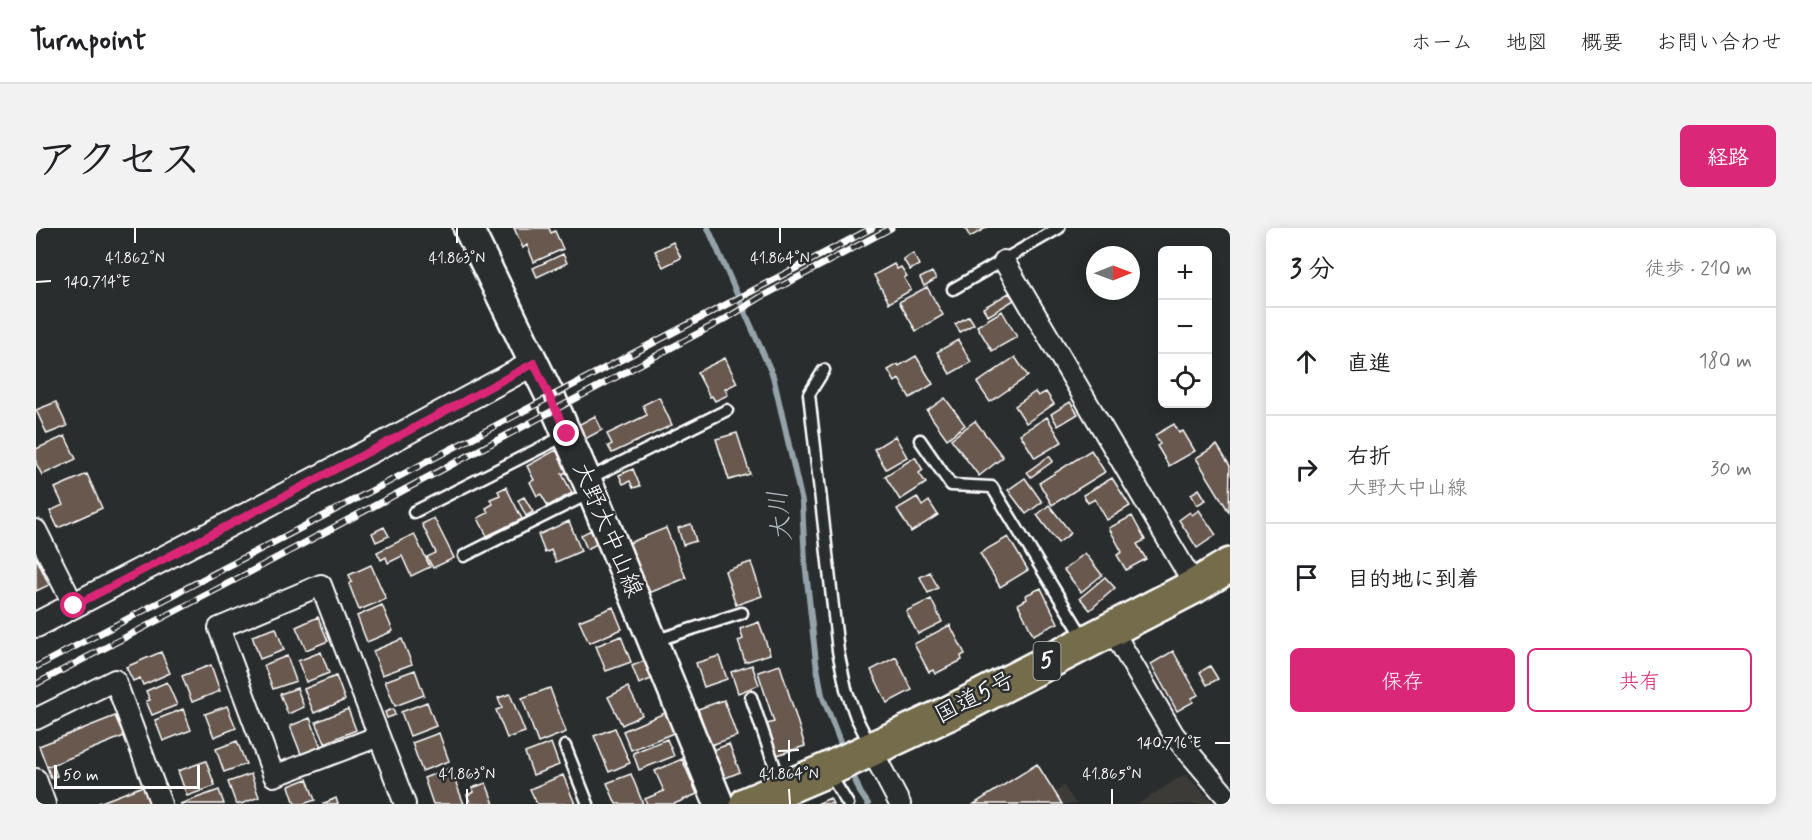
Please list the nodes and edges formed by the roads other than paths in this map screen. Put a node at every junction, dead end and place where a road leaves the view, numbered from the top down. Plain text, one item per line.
1 (468, 228) edge
2 (1059, 228) edge
3 (1004, 261) junction
4 (953, 289) dead end
5 (534, 363) junction
6 (824, 370) dead end
7 (727, 410) dead end
8 (567, 434) junction
9 (920, 440) dead end
10 (589, 486) junction
11 (414, 512) dead end
12 (36, 530) edge
13 (464, 556) dead end
14 (1230, 565) edge
15 (1195, 586) junction
16 (74, 606) junction
17 (742, 613) dead end
18 (36, 625) edge
19 (1098, 635) junction
20 (653, 641) junction
21 (751, 697) dead end
22 (36, 719) edge
23 (379, 736) junction
24 (565, 746) dead end
25 (849, 760) junction
26 (36, 780) edge
27 (782, 789) junction
28 (1230, 801) edge
29 (45, 804) edge
30 (161, 804) edge
31 (405, 804) edge
32 (588, 804) edge
33 (719, 804) edge
34 (747, 804) edge
35 (848, 804) edge
36 (900, 804) edge

1 - 5 main road, 大野大中山線
2 - 3 lane
3 - 4 lane
3 - 15 street
5 - 8 main road, 大野大中山線
5 - 16 street
6 - 25 lane
7 - 10 lane
8 - 10 main road, 大野大中山線
8 - 11 lane
9 - 19 lane
10 - 13 lane
10 - 20 main road, 大野大中山線
12 - 16 street
14 - 15 highway, 国道5号 / 5
15 - 19 highway, 国道5号 / 5
16 - 18 street
17 - 20 lane
19 - 25 highway, 国道5号 / 5
19 - 28 street
20 - 33 main road, 大野大中山線
21 - 27 lane
22 - 30 street
23 - 23 street
23 - 31 street
24 - 32 lane
25 - 27 highway, 国道5号 / 5
25 - 35 lane
25 - 36 street
26 - 29 street
27 - 34 highway, 国道5号 / 5

